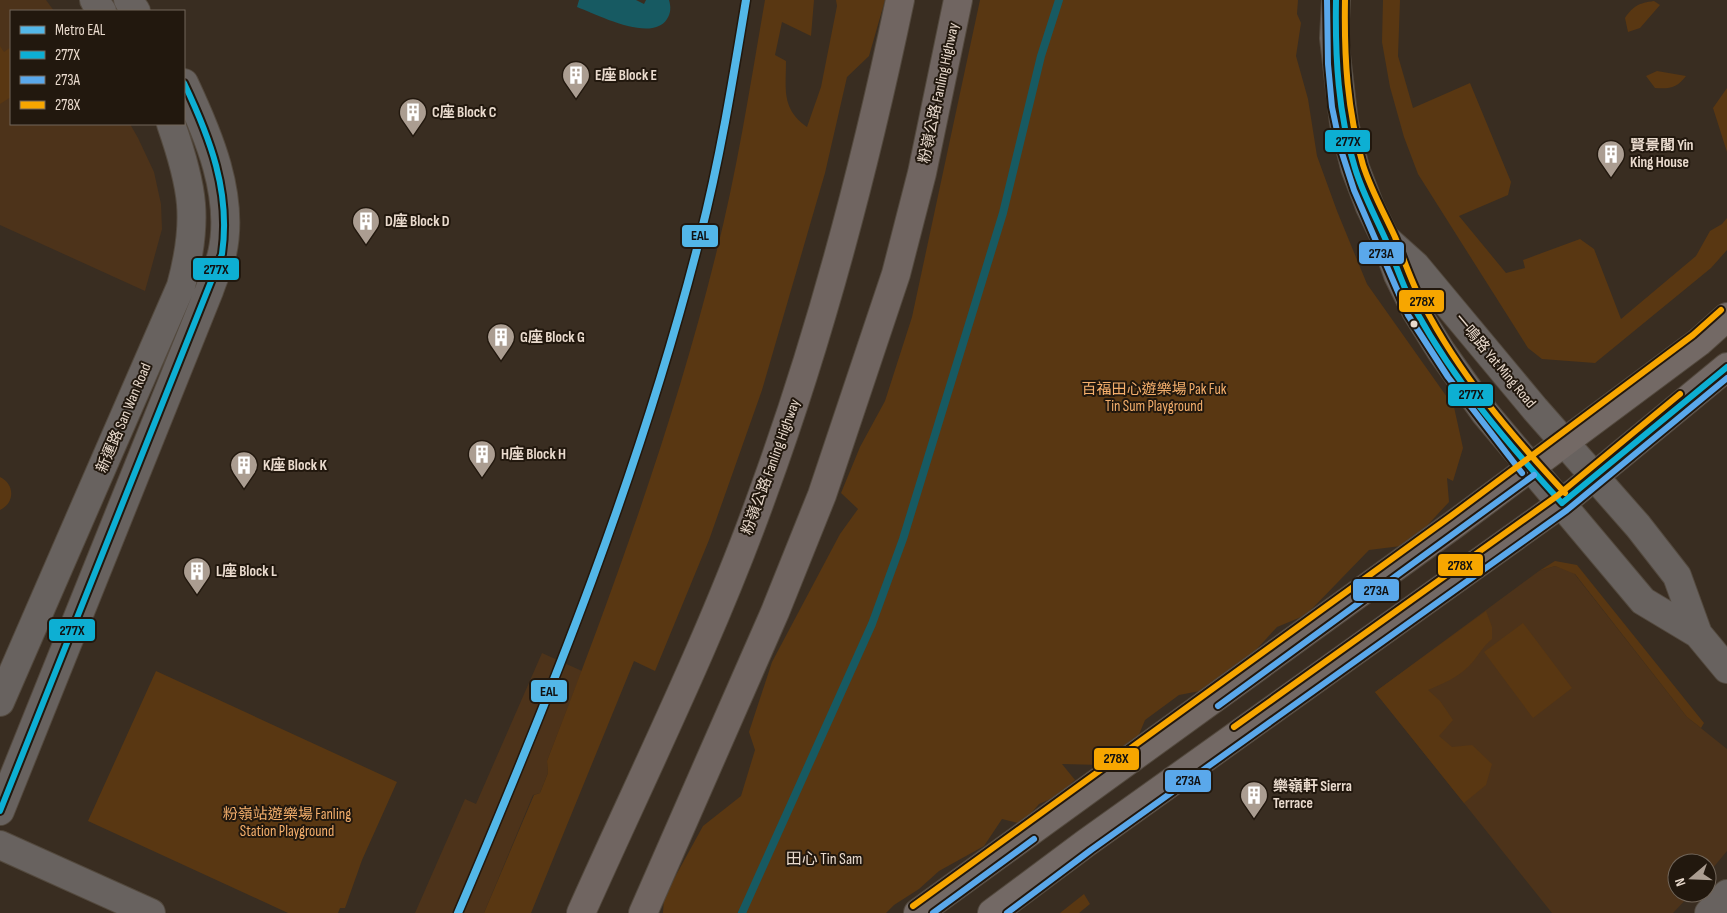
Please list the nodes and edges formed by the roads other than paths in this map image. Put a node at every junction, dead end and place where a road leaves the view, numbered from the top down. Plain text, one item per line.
1 (900, 0) edge
2 (958, 0) edge
3 (1336, 0) edge
4 (185, 86) edge
5 (171, 125) edge
6 (1385, 238) junction
7 (1727, 317) edge
8 (1727, 367) edge
9 (1564, 442) junction
10 (1529, 468) junction
11 (1594, 477) junction
12 (1562, 503) junction
13 (1698, 634) junction
14 (1727, 670) edge
15 (0, 702) edge
16 (0, 811) edge
17 (0, 846) edge
18 (1727, 894) edge
19 (150, 913) edge
20 (581, 913) edge
21 (643, 913) edge
22 (918, 913) edge
23 (992, 913) edge
24 (1709, 913) edge

1 - 20 highway, 粉嶺公路 Fanling Highway
2 - 21 highway, 粉嶺公路 Fanling Highway
3 - 6 street, 一鳴路 Yat Ming Road
4 - 16 street, 新運路 San Wan Road
5 - 15 street, 新運路 San Wan Road
6 - 9 street, 一鳴路 Yat Ming Road
6 - 10 street, 一鳴路 Yat Ming Road
7 - 9 main road
8 - 11 main road
9 - 10 main road
9 - 11 street, 一鳴路 Yat Ming Road
10 - 12 street, 一鳴路 Yat Ming Road
10 - 22 main road
11 - 12 main road
11 - 13 street, 一鳴路 Yat Ming Road
12 - 13 street, 一鳴路 Yat Ming Road
12 - 23 main road
13 - 14 street
17 - 19 street
18 - 24 street

